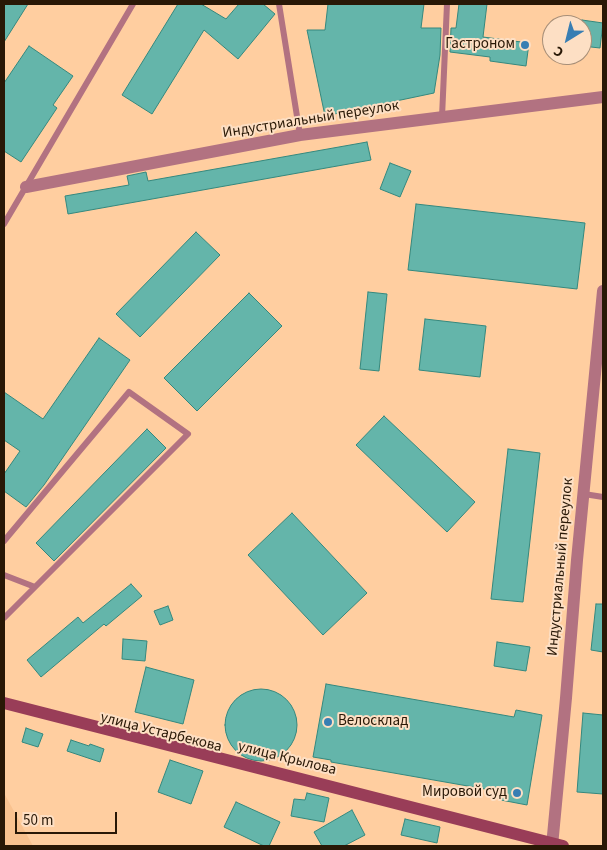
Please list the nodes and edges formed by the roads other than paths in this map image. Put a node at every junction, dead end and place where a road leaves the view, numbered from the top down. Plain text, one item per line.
1 (133, 4) edge
2 (279, 4) edge
3 (448, 4) edge
4 (603, 97) edge
5 (442, 117) junction
6 (300, 134) junction
7 (26, 187) junction
8 (4, 224) edge
9 (603, 290) edge
10 (584, 494) junction
11 (603, 497) edge
12 (4, 541) edge
13 (4, 575) edge
14 (35, 587) junction
15 (4, 618) edge
16 (4, 703) edge
17 (4, 712) edge
18 (552, 846) edge

1 - 7 lane
2 - 6 lane
3 - 5 lane
4 - 5 street, Индустриальный переулок
5 - 6 street, Индустриальный переулок
6 - 7 street, Индустриальный переулок
7 - 8 lane
9 - 10 street, Индустриальный переулок
10 - 11 lane
10 - 18 street, Индустриальный переулок
12 - 14 lane
13 - 14 lane
14 - 15 lane
16 - 18 main road, улица Крылова
17 - 18 main road, улица Устарбекова

